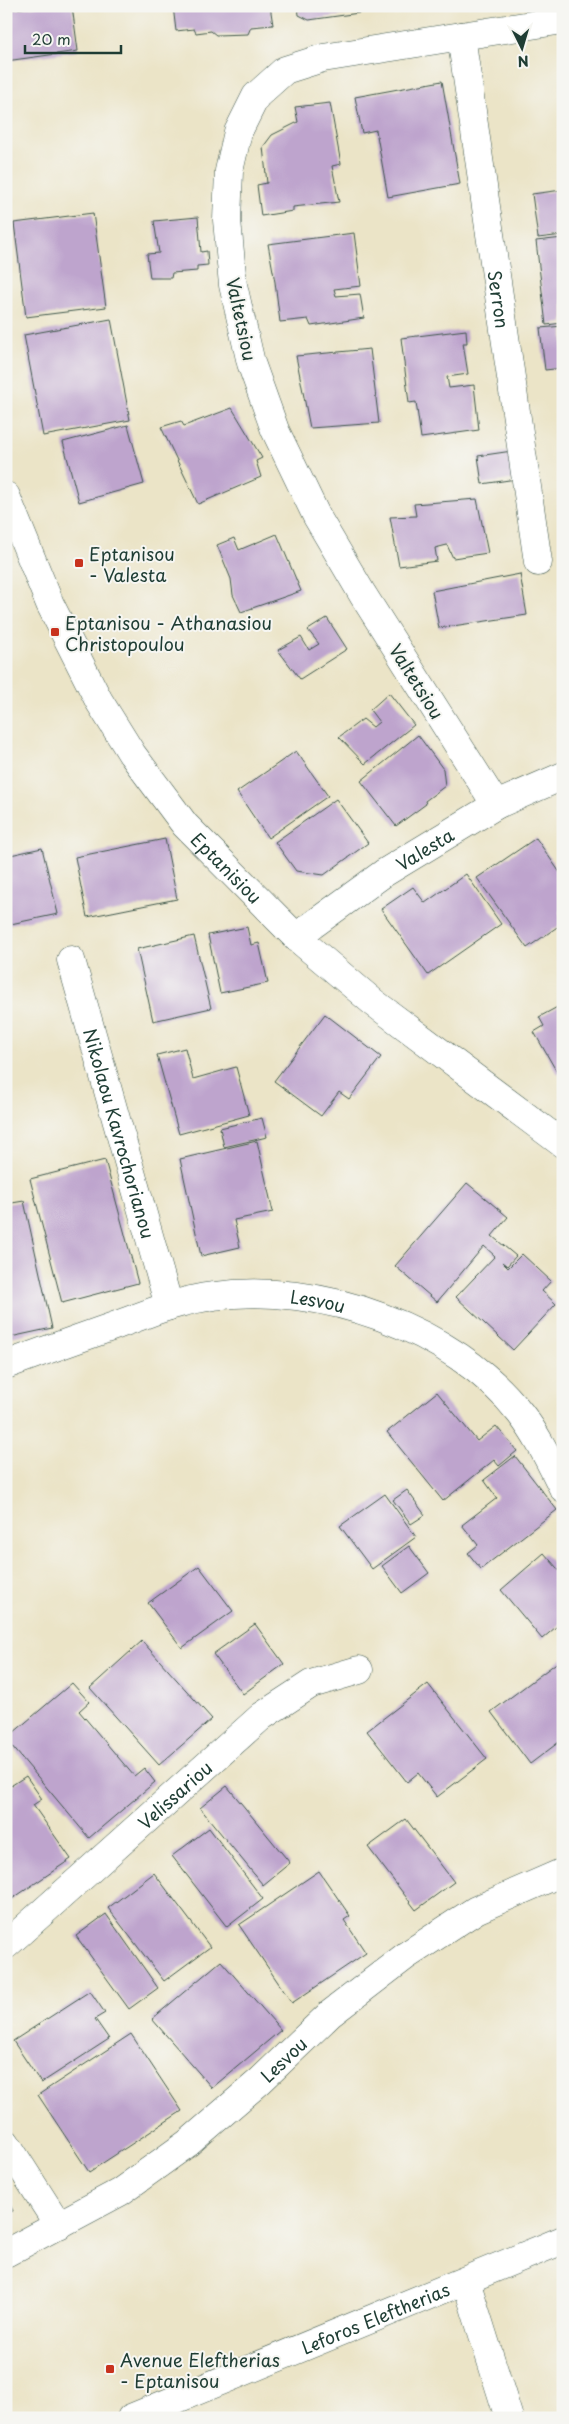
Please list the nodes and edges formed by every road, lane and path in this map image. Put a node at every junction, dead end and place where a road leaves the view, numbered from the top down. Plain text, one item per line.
1 (563, 20) edge
2 (460, 36) junction
3 (6, 496) edge
4 (538, 562) dead end
5 (563, 776) edge
6 (496, 805) junction
7 (296, 937) junction
8 (71, 960) dead end
9 (563, 1144) edge
10 (169, 1306) junction
11 (6, 1364) edge
12 (563, 1488) edge
13 (359, 1670) dead end
14 (563, 1872) edge
15 (6, 1945) edge
16 (6, 2143) edge
17 (59, 2226) junction
18 (563, 2240) edge
19 (6, 2253) edge
20 (466, 2281) junction
21 (131, 2418) edge
22 (510, 2418) edge

1 - 2 street, Valtetsiou
2 - 4 street, Serron
2 - 6 street, Valtetsiou
3 - 7 street, Eptanisiou
5 - 6 street, Valesta
6 - 7 street, Valesta
7 - 9 street, Eptanisiou
8 - 10 street, Nikolaou Kavrochorianou
10 - 11 street, Lesvou
10 - 12 street, Lesvou
13 - 15 street, Velissariou
14 - 17 street, Lesvou
16 - 17 street
17 - 19 street, Lesvou
18 - 20 street, Leforos Eleftherias
20 - 21 street, Leforos Eleftherias
20 - 22 street

